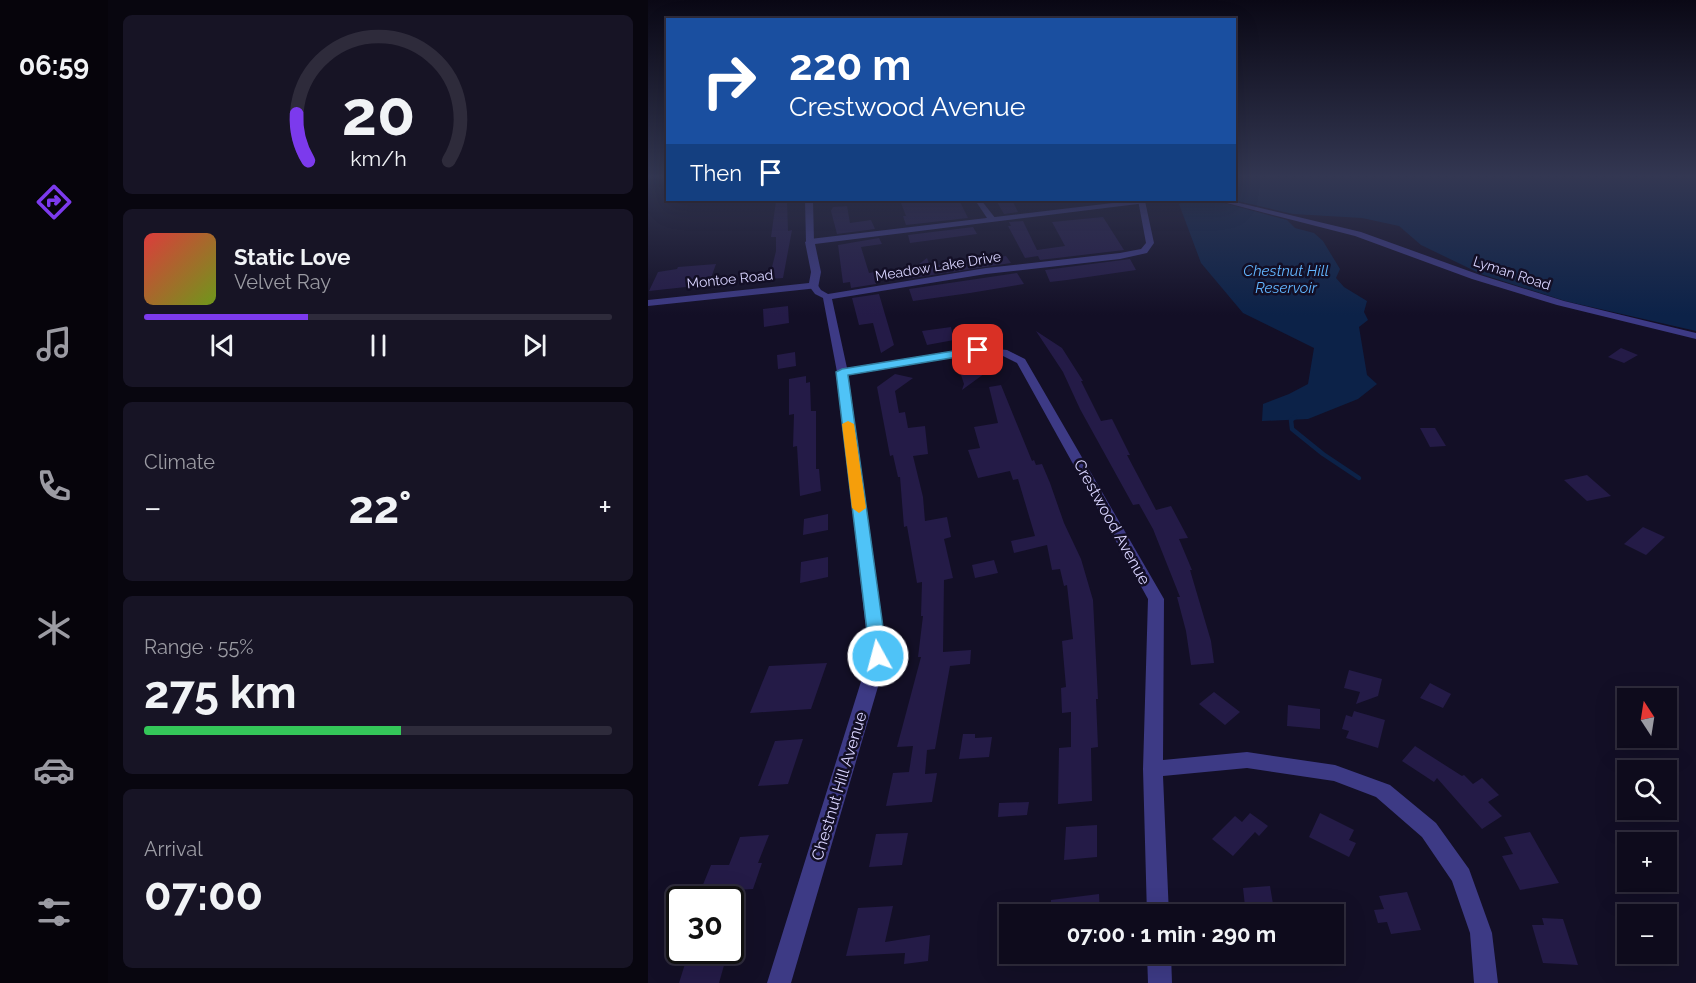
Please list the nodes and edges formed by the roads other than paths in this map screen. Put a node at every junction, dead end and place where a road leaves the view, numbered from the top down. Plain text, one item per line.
1 (810, 223) edge
2 (961, 223) edge
3 (1145, 223) edge
4 (1312, 223) edge
5 (810, 242) junction
6 (821, 292) junction
7 (648, 303) edge
8 (1696, 336) edge
9 (842, 372) junction
10 (1153, 769) junction
11 (1158, 904) edge
12 (1159, 964) edge
13 (779, 983) edge
14 (1160, 983) edge
15 (1486, 983) edge

1 - 5 street, Chestnut Hill Avenue
2 - 5 street
3 - 6 street, Meadow Lake Drive
4 - 8 street, Lyman Road
5 - 6 street, Chestnut Hill Avenue
6 - 7 street, Montoe Road
6 - 9 street, Chestnut Hill Avenue
9 - 10 street, Crestwood Avenue
9 - 13 street, Chestnut Hill Avenue
10 - 11 street, Crestwood Avenue
10 - 15 street
12 - 14 street

